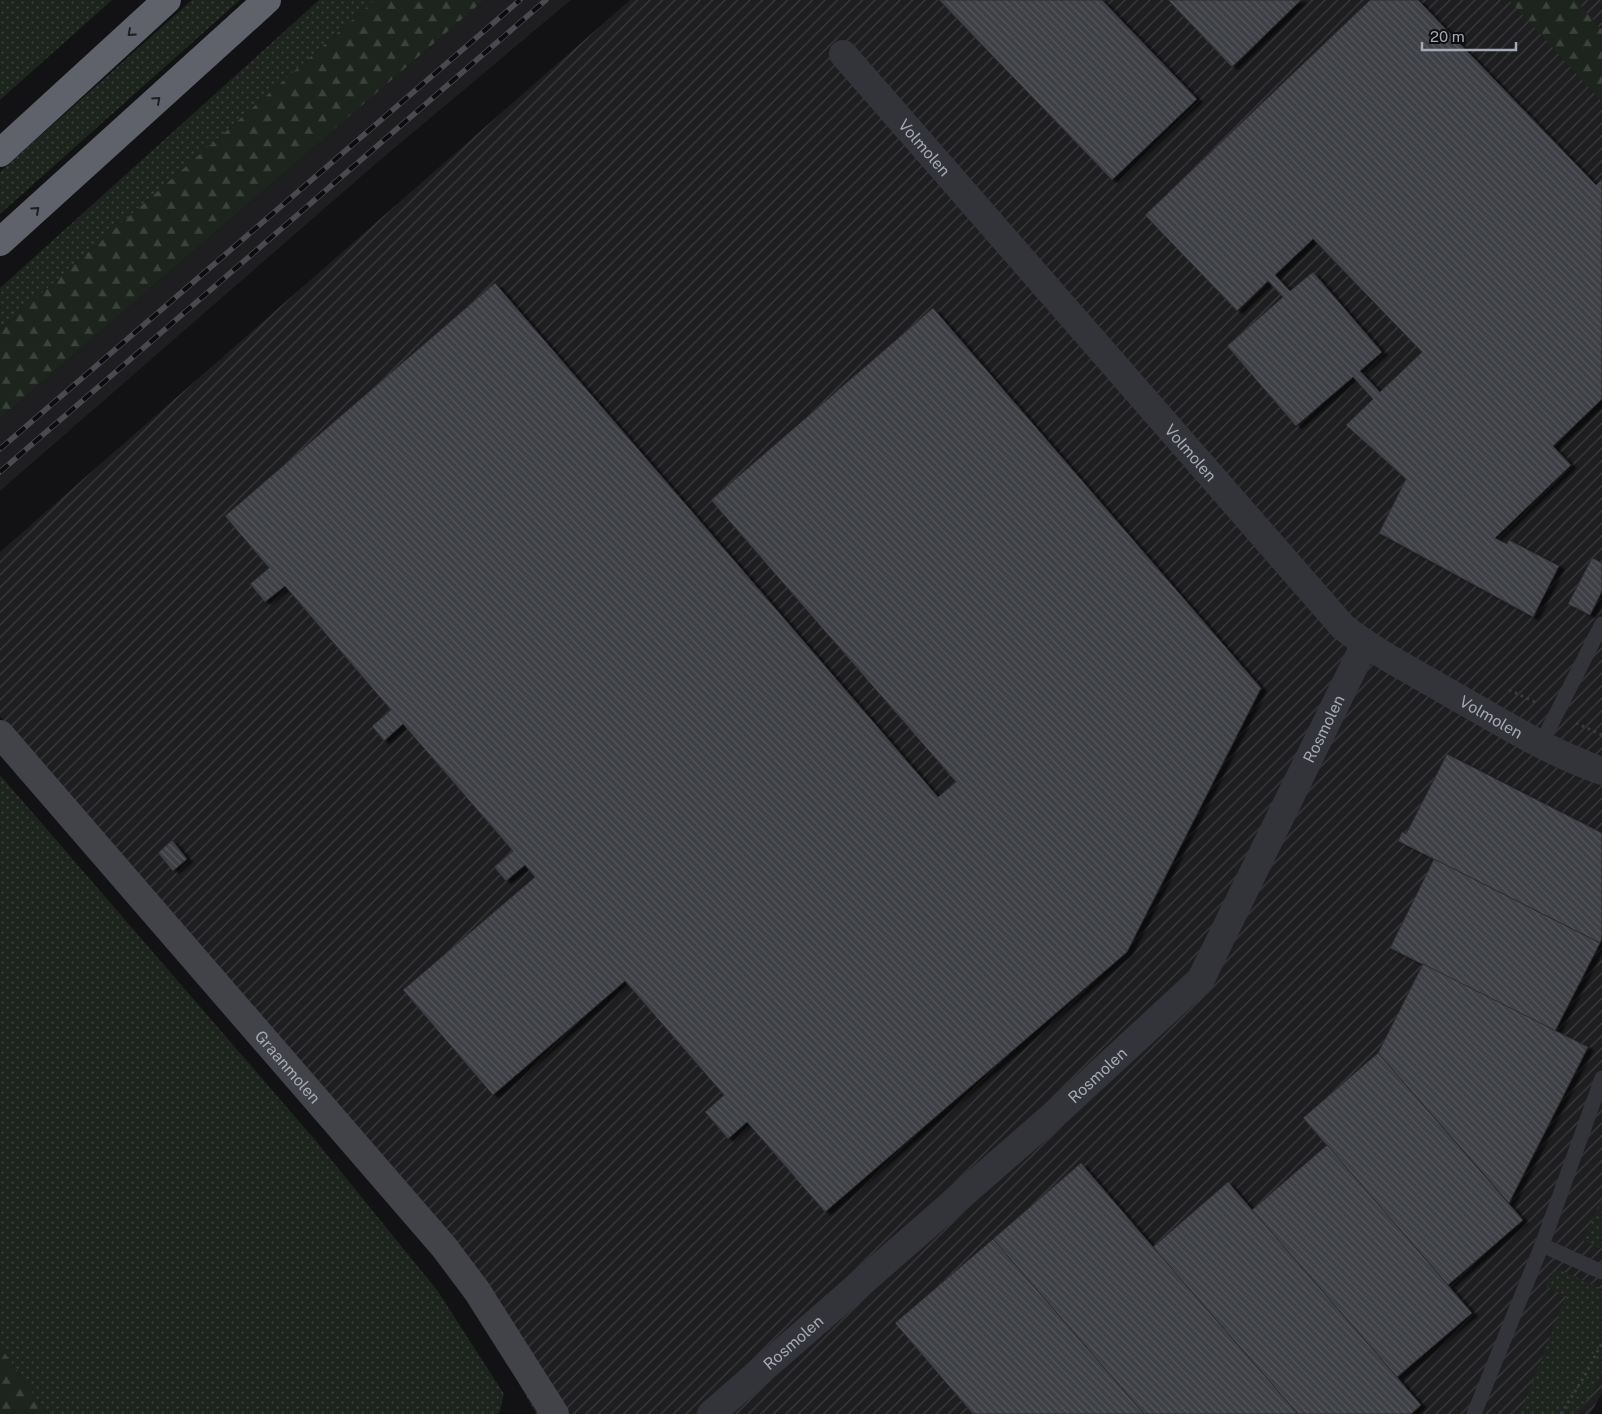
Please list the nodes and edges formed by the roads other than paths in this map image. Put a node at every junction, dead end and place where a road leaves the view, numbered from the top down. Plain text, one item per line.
1 (167, 0) edge
2 (267, 0) edge
3 (843, 54) dead end
4 (0, 153) edge
5 (0, 242) edge
6 (1602, 624) edge
7 (1365, 644) junction
8 (0, 734) edge
9 (1541, 744) junction
10 (1602, 771) edge
11 (1602, 1078) edge
12 (1542, 1245) junction
13 (1602, 1272) edge
14 (555, 1414) edge
15 (710, 1414) edge
16 (1474, 1414) edge

1 -> 4 highway
5 -> 2 highway
3 - 7 street, Volmolen
6 - 9 lane
7 - 9 street, Volmolen
7 - 15 street, Rosmolen
8 - 14 street, Graanmolen
9 - 10 street, Volmolen
11 - 12 lane
12 - 13 lane
12 - 16 lane

